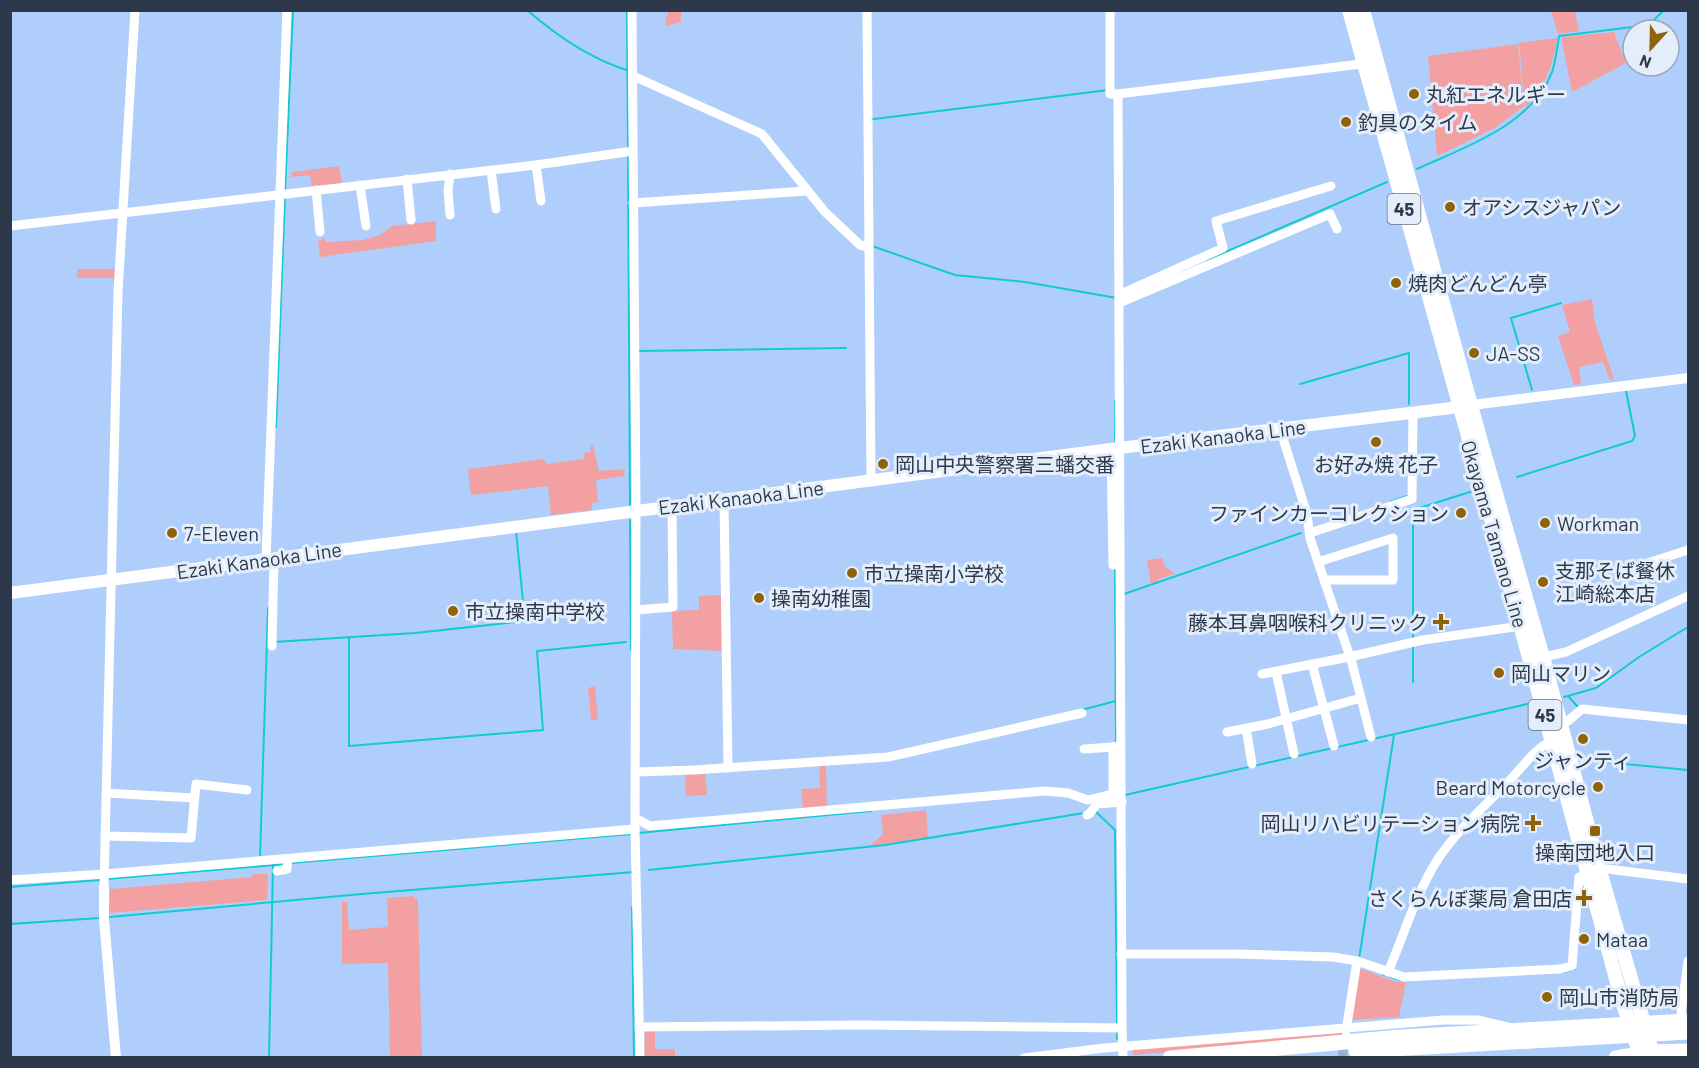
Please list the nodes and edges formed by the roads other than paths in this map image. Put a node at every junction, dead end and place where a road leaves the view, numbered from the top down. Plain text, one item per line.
1 (135, 10) edge
2 (287, 10) edge
3 (632, 10) edge
4 (867, 10) edge
5 (1110, 10) edge
6 (1349, 10) edge
7 (1363, 10) edge
8 (1371, 63) junction
9 (633, 73) junction
10 (1113, 92) junction
11 (630, 152) junction
12 (536, 165) junction
13 (491, 170) junction
14 (450, 174) junction
15 (406, 179) junction
16 (360, 185) junction
17 (1331, 186) dead end
18 (316, 190) junction
19 (807, 191) junction
20 (284, 193) junction
21 (541, 201) dead end
22 (633, 203) junction
23 (496, 209) dead end
24 (123, 213) junction
25 (450, 215) dead end
26 (411, 220) dead end
27 (10, 226) edge
28 (366, 226) dead end
29 (1337, 229) dead end
30 (320, 232) dead end
31 (869, 245) junction
32 (1119, 298) junction
33 (1689, 378) edge
34 (1466, 406) junction
35 (1413, 412) junction
36 (1280, 429) junction
37 (1116, 449) junction
38 (871, 480) junction
39 (724, 500) junction
40 (672, 506) junction
41 (636, 510) junction
42 (1310, 533) junction
43 (1689, 550) edge
44 (270, 559) junction
45 (1318, 562) junction
46 (1113, 565) dead end
47 (1635, 567) dead end
48 (1324, 580) junction
49 (111, 581) junction
50 (10, 592) edge
51 (1689, 596) edge
52 (636, 610) junction
53 (1521, 626) junction
54 (272, 646) dead end
55 (1349, 657) junction
56 (1537, 659) junction
57 (1312, 664) junction
58 (1276, 672) junction
59 (1262, 675) dead end
60 (1361, 698) junction
61 (1323, 708) junction
62 (1082, 713) dead end
63 (1286, 718) junction
64 (1689, 720) edge
65 (1561, 722) junction
66 (1246, 728) junction
67 (1227, 732) dead end
68 (1371, 737) dead end
69 (1552, 741) junction
70 (1116, 746) junction
71 (1334, 746) dead end
72 (1084, 749) dead end
73 (1294, 754) dead end
74 (1252, 764) dead end
75 (728, 768) junction
76 (636, 772) junction
77 (247, 790) dead end
78 (106, 793) junction
79 (1119, 795) junction
80 (194, 798) junction
81 (1091, 811) dead end
82 (635, 828) junction
83 (105, 836) junction
84 (288, 862) junction
85 (277, 871) dead end
86 (1594, 873) junction
87 (1689, 879) edge
88 (10, 880) edge
89 (104, 880) junction
90 (1121, 954) junction
91 (1357, 961) junction
92 (1688, 963) edge
93 (1388, 972) junction
94 (1636, 1024) junction
95 (1369, 1025) junction
96 (1686, 1025) edge
97 (639, 1027) junction
98 (1119, 1028) junction
99 (1531, 1030) junction
100 (1346, 1032) junction
101 (1432, 1035) junction
102 (1689, 1042) edge
103 (1123, 1051) junction
104 (1689, 1052) edge
105 (1647, 1055) edge
106 (116, 1058) edge
107 (640, 1058) edge
108 (1024, 1058) edge
109 (1170, 1058) edge
110 (1240, 1058) edge
111 (1423, 1058) edge
112 (1616, 1058) edge
113 (1678, 1058) edge

1 - 24 street
2 - 20 street
3 - 9 street
4 - 31 street
5 - 10 street
6 - 8 main road, Okayama Tamano Line / 45
7 - 8 main road, Okayama Tamano Line / 45
8 - 10 street
8 - 34 main road, Okayama Tamano Line / 45
9 - 11 street
9 - 19 street
10 - 32 street
11 - 12 street
11 - 22 street
12 - 13 street
12 - 21 street
13 - 14 street
13 - 23 street
14 - 15 street
14 - 25 street
15 - 16 street
15 - 26 street
16 - 18 street
16 - 28 street
17 - 32 street
18 - 20 street
18 - 30 street
19 - 22 street
19 - 31 street
20 - 24 street
20 - 44 street
22 - 41 street
24 - 27 street
24 - 49 street
29 - 32 street
31 - 38 street
32 - 37 street
33 - 34 street
34 - 35 main road, Ezaki Kanaoka Line
34 - 53 main road, Okayama Tamano Line / 45
34 - 56 main road, Okayama Tamano Line / 45
35 - 36 main road, Ezaki Kanaoka Line
35 - 42 street
36 - 37 main road, Ezaki Kanaoka Line
36 - 42 street
37 - 38 main road, Ezaki Kanaoka Line
37 - 46 street
37 - 70 street
38 - 39 main road, Ezaki Kanaoka Line
39 - 40 main road, Ezaki Kanaoka Line
39 - 75 street
40 - 41 main road, Ezaki Kanaoka Line
40 - 52 street
41 - 44 main road, Ezaki Kanaoka Line
41 - 52 street
42 - 45 street
43 - 47 street
44 - 49 main road, Ezaki Kanaoka Line
44 - 54 street
45 - 48 street
45 - 48 street
48 - 55 street
49 - 50 main road, Ezaki Kanaoka Line
49 - 78 street
51 - 56 street
52 - 76 street
53 - 55 street
53 - 56 main road, Okayama Tamano Line / 45
55 - 57 street
55 - 60 street
56 - 65 main road, Okayama Tamano Line / 45
56 - 69 main road, Okayama Tamano Line / 45
57 - 58 street
57 - 61 street
58 - 59 street
58 - 63 street
60 - 61 street
60 - 68 street
61 - 63 street
61 - 71 street
62 - 75 street
63 - 66 street
63 - 73 street
64 - 65 street
65 - 86 main road, Okayama Tamano Line / 45
66 - 67 street
66 - 74 street
69 - 86 main road, Okayama Tamano Line / 45
69 - 93 street
70 - 72 street
70 - 79 street
75 - 76 street
76 - 82 street
77 - 80 street
78 - 80 street
78 - 83 street
79 - 81 street
79 - 82 street
79 - 90 street
80 - 83 street
82 - 84 street
82 - 97 street
83 - 89 street
84 - 85 street
84 - 89 street
86 - 87 street
86 - 93 street
86 - 94 main road, Okayama Tamano Line / 45
88 - 89 street
89 - 106 street
90 - 91 street
90 - 98 street
91 - 93 street
91 - 100 street
92 - 96 street
94 - 96 highway
94 - 99 highway
94 - 105 main road, Okayama Tamano Line / 45
95 - 99 street
95 - 100 street
95 - 101 street
96 - 110 highway
97 - 98 street
97 - 107 street
98 - 103 street
99 - 101 highway
100 - 103 street
101 - 109 highway
102 - 111 highway
103 - 108 street
104 - 105 highway
104 - 113 highway
105 - 112 highway

